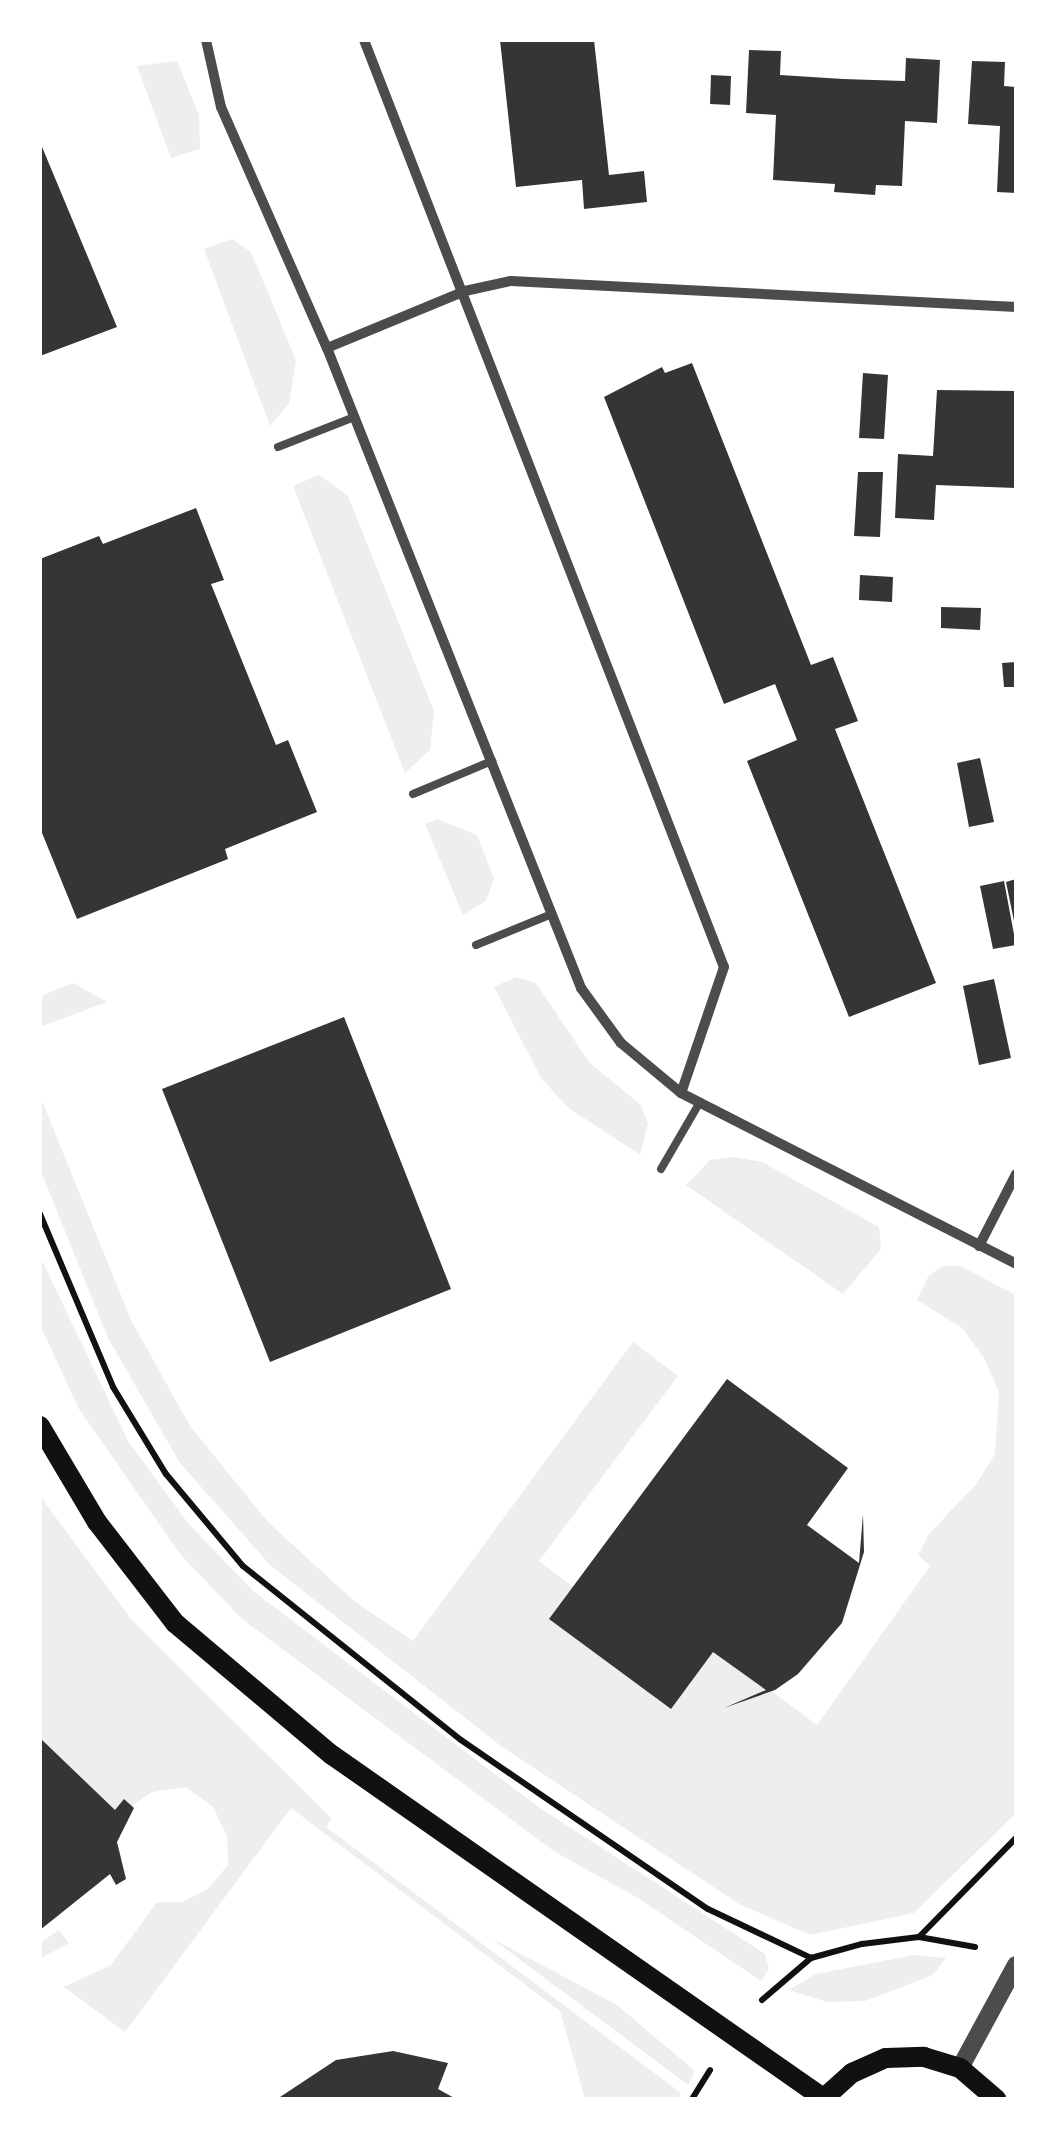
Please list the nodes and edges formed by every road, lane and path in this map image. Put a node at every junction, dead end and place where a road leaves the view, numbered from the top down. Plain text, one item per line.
1 (206, 40) edge
2 (364, 40) edge
3 (465, 291) junction
4 (1016, 307) edge
5 (327, 348) junction
6 (354, 417) junction
7 (278, 447) dead end
8 (492, 761) junction
9 (414, 794) dead end
10 (552, 914) junction
11 (476, 944) dead end
12 (682, 1093) junction
13 (700, 1102) junction
14 (660, 1169) dead end
15 (1016, 1174) edge
16 (40, 1214) edge
17 (978, 1246) junction
18 (1016, 1264) edge
19 (40, 1426) edge
20 (1016, 1838) edge
21 (919, 1937) junction
22 (1016, 1965) edge
23 (960, 2068) junction
24 (823, 2098) edge
25 (996, 2099) edge

1 - 5 street
2 - 3 street
3 - 4 street
3 - 5 street
3 - 12 street
5 - 6 street
6 - 7 lane
6 - 8 street
8 - 9 lane
8 - 10 street
10 - 11 lane
10 - 12 street
12 - 13 street
13 - 14 lane
13 - 17 street
15 - 17 street
16 - 21 path
17 - 18 street
19 - 24 main road
20 - 21 path
21 - 22 path
22 - 23 street
23 - 24 main road
23 - 25 main road

